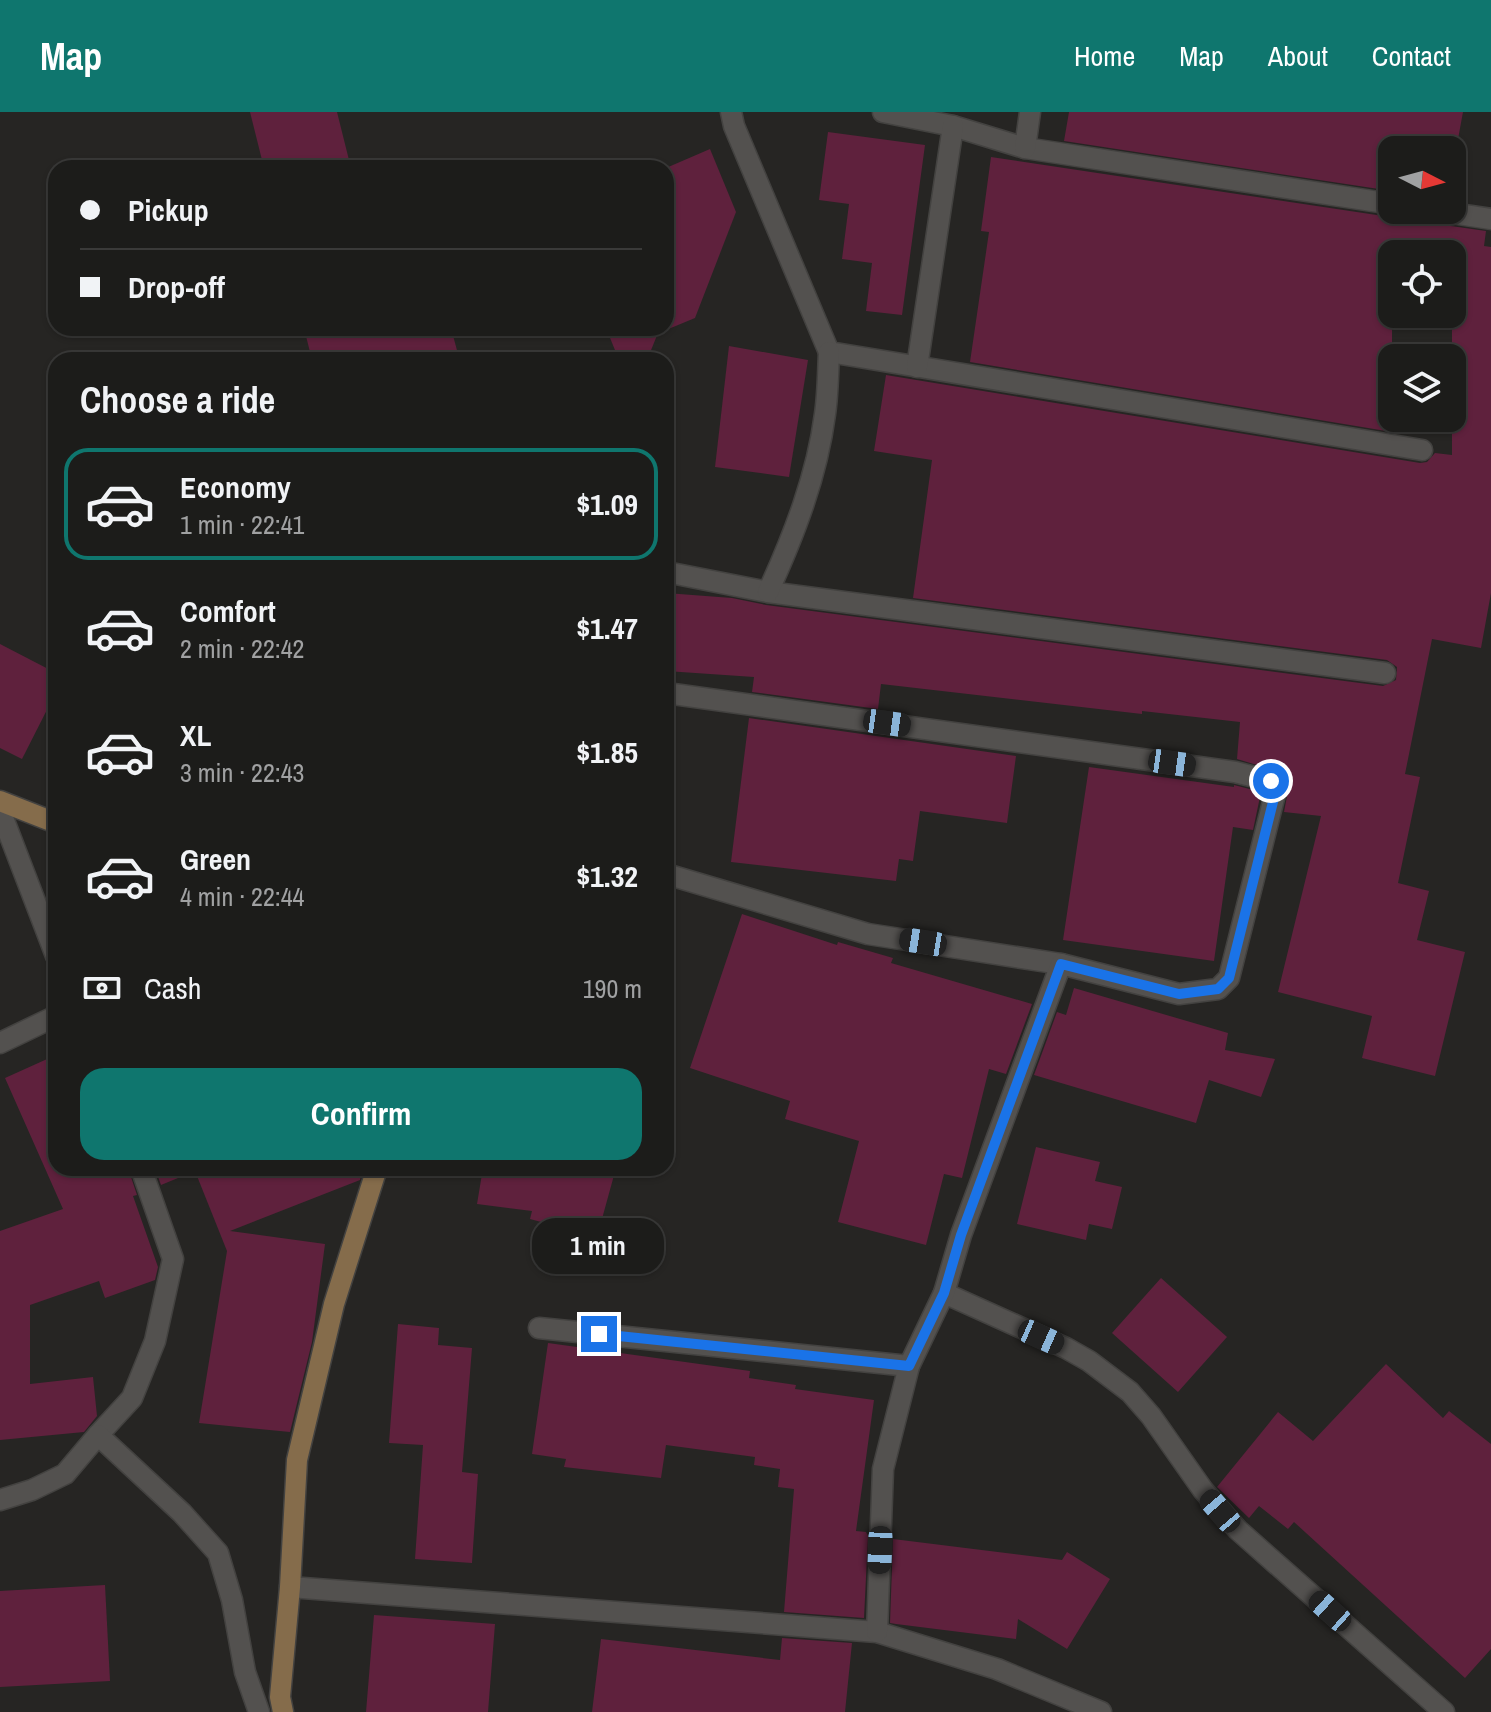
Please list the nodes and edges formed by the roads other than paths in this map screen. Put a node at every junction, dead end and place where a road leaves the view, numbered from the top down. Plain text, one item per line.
1 (731, 112) edge
2 (883, 112) edge
3 (1030, 112) edge
4 (953, 126) junction
5 (1025, 148) junction
6 (1378, 202) edge
7 (1466, 215) edge
8 (1491, 219) edge
9 (829, 352) junction
10 (917, 367) junction
11 (1422, 450) dead end
12 (674, 574) edge
13 (768, 592) junction
14 (1385, 673) dead end
15 (674, 694) edge
16 (0, 801) edge
17 (0, 810) edge
18 (48, 820) edge
19 (674, 876) edge
20 (48, 935) edge
21 (1061, 964) junction
22 (48, 1020) edge
23 (0, 1043) edge
24 (144, 1176) edge
25 (374, 1176) edge
26 (944, 1293) junction
27 (539, 1328) dead end
28 (909, 1366) junction
29 (98, 1435) junction
30 (0, 1500) edge
31 (290, 1587) junction
32 (877, 1632) junction
33 (259, 1712) edge
34 (283, 1712) edge
35 (1101, 1712) edge
36 (1444, 1712) edge

1 - 9 street
2 - 4 street
3 - 5 street
4 - 5 street
4 - 10 street
5 - 6 street
7 - 8 street
9 - 10 street
9 - 13 street
10 - 11 street
12 - 13 street
13 - 14 street
15 - 21 street
16 - 18 main road
17 - 20 street
19 - 21 street
21 - 26 street
22 - 23 street
24 - 29 street
25 - 31 main road
26 - 28 street
26 - 36 street
27 - 28 street
28 - 32 street
29 - 30 street
29 - 33 street
31 - 32 street
31 - 34 main road
32 - 35 street

